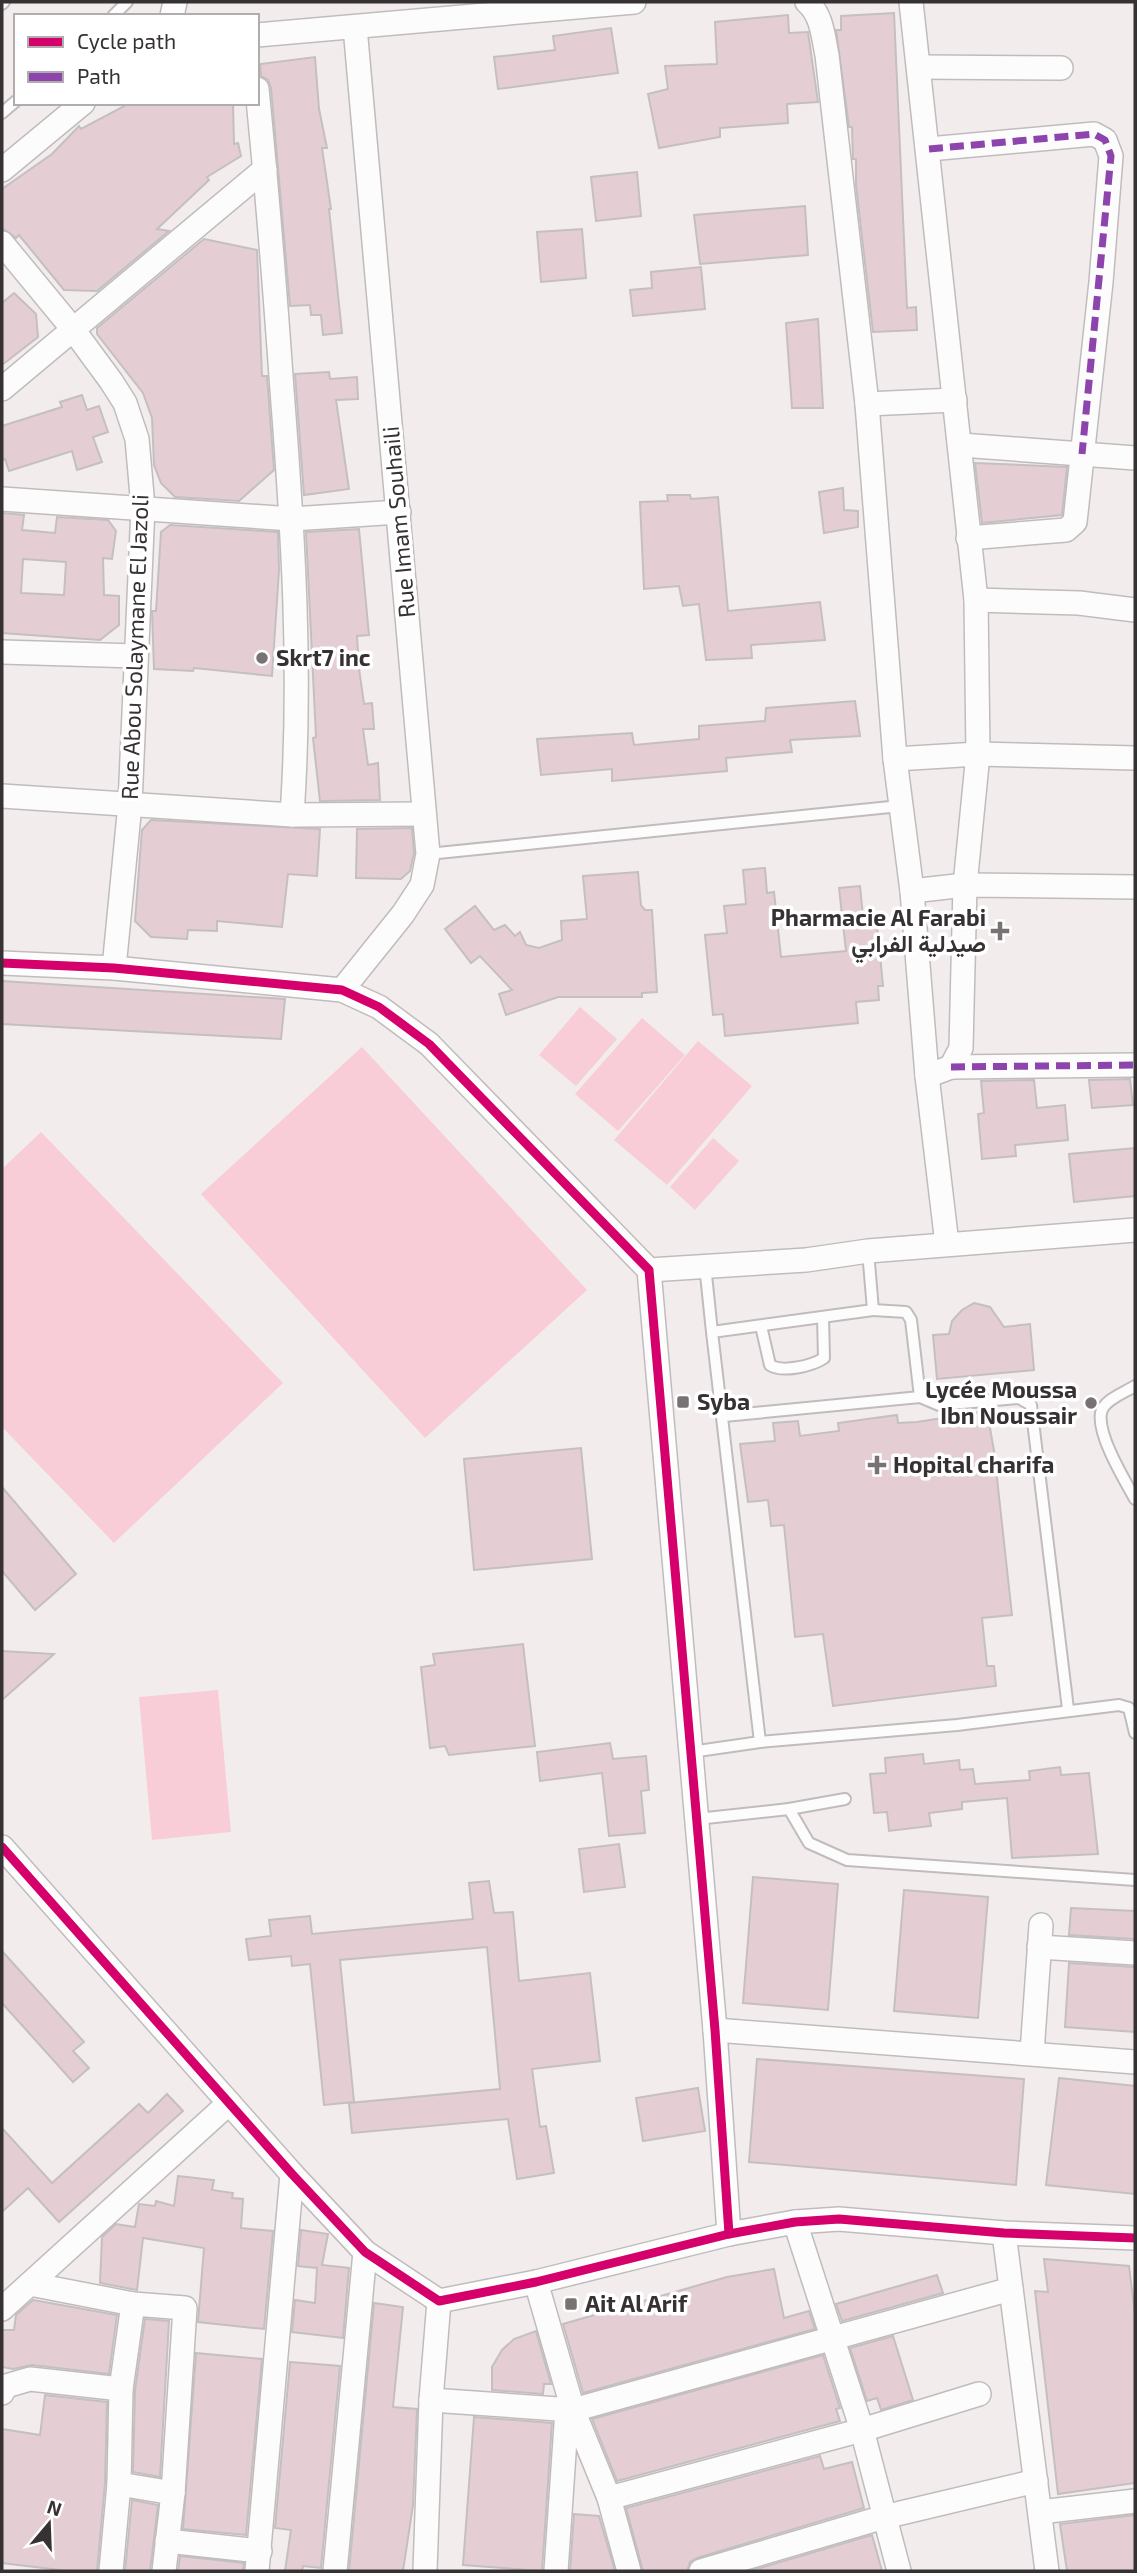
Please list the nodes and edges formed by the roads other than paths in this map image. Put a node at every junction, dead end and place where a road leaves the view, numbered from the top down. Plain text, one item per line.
1 (634, 2) edge
2 (807, 2) edge
3 (911, 2) edge
4 (355, 27) junction
5 (259, 35) edge
6 (919, 67) junction
7 (1061, 68) dead end
8 (81, 105) edge
9 (259, 105) edge
10 (929, 149) junction
11 (265, 169) junction
12 (2, 170) edge
13 (2, 243) edge
14 (72, 328) junction
15 (2, 389) edge
16 (955, 400) junction
17 (867, 404) junction
18 (961, 445) junction
19 (1082, 454) junction
20 (1135, 458) edge
21 (2, 499) edge
22 (143, 507) junction
23 (399, 512) junction
24 (292, 519) junction
25 (968, 538) junction
26 (976, 600) junction
27 (1135, 610) edge
28 (2, 652) edge
29 (136, 656) junction
30 (978, 754) junction
31 (1135, 758) edge
32 (895, 760) junction
33 (2, 796) edge
34 (130, 804) junction
35 (900, 806) junction
36 (423, 814) junction
37 (292, 815) junction
38 (428, 855) junction
39 (965, 886) junction
40 (1135, 887) edge
41 (912, 891) junction
42 (2, 963) edge
43 (114, 968) junction
44 (342, 990) junction
45 (1135, 1065) edge
46 (951, 1067) junction
47 (927, 1076) junction
48 (1135, 1230) edge
49 (947, 1244) junction
50 (868, 1251) junction
51 (705, 1265) junction
52 (649, 1270) junction
53 (873, 1310) junction
54 (822, 1317) junction
55 (761, 1326) junction
56 (712, 1332) junction
57 (1135, 1387) edge
58 (920, 1397) junction
59 (724, 1416) junction
60 (1135, 1499) edge
61 (1068, 1709) junction
62 (1135, 1733) edge
63 (760, 1742) junction
64 (691, 1752) junction
65 (845, 1799) dead end
66 (789, 1809) junction
67 (697, 1819) junction
68 (2, 1847) edge
69 (1135, 1880) edge
70 (1135, 1953) edge
71 (715, 2030) junction
72 (1032, 2053) junction
73 (1135, 2062) edge
74 (229, 2103) junction
75 (292, 2174) junction
76 (795, 2221) junction
77 (1004, 2233) junction
78 (729, 2234) junction
79 (1135, 2238) edge
80 (365, 2252) junction
81 (536, 2282) junction
82 (30, 2284) junction
83 (1011, 2289) junction
84 (439, 2301) junction
85 (133, 2304) junction
86 (2, 2308) edge
87 (831, 2339) junction
88 (121, 2389) junction
89 (2, 2393) edge
90 (979, 2394) dead end
91 (431, 2400) junction
92 (570, 2410) junction
93 (862, 2430) junction
94 (1036, 2481) junction
95 (119, 2484) junction
96 (173, 2493) junction
97 (609, 2498) junction
98 (1135, 2501) edge
99 (1040, 2512) junction
100 (884, 2517) junction
101 (167, 2541) junction
102 (258, 2561) edge
103 (111, 2571) edge
104 (164, 2571) edge
105 (335, 2571) edge
106 (425, 2571) edge
107 (556, 2571) edge
108 (629, 2571) edge
109 (701, 2571) edge
110 (899, 2571) edge
111 (1047, 2571) edge

1 - 4 street
2 - 17 street
3 - 6 street
4 - 5 street
4 - 23 street, Rue Imam Souhaili
6 - 7 street
6 - 10 street
8 - 12 street
9 - 11 street
10 - 16 street
10 - 19 street
11 - 14 street
11 - 24 street
13 - 14 street, Rue Abou Solaymane El Jazoli
14 - 15 street
14 - 22 street, Rue Abou Solaymane El Jazoli
16 - 17 street
16 - 18 street
17 - 32 street
18 - 19 street
18 - 25 street
19 - 20 street
19 - 25 street
21 - 22 street
22 - 24 street
22 - 29 street, Rue Abou Solaymane El Jazoli
23 - 24 street
23 - 36 street, Rue Imam Souhaili
24 - 37 street
25 - 26 street
26 - 27 street
26 - 30 street
28 - 29 street
29 - 34 street, Rue Abou Solaymane El Jazoli
30 - 31 street
30 - 32 street
30 - 39 street
32 - 35 street
33 - 34 street
34 - 37 street
34 - 43 street, Rue Abou Solaymane El Jazoli
35 - 38 lane
35 - 41 street
36 - 37 street
36 - 38 street, Rue Imam Souhaili
38 - 44 street, Rue Imam Souhaili
39 - 40 street
39 - 41 street
39 - 46 street
41 - 47 street
42 - 43 street
43 - 44 street
44 - 52 street
45 - 46 street
46 - 47 street
47 - 49 street
48 - 49 street
49 - 50 street
50 - 51 street
50 - 53 lane
51 - 52 street
51 - 56 lane
52 - 64 street
53 - 54 lane
53 - 58 lane
54 - 55 lane
54 - 55 lane
55 - 56 lane
56 - 59 lane
57 - 60 lane
58 - 59 lane
58 - 61 lane
59 - 63 lane
61 - 62 lane
61 - 63 lane
63 - 64 lane
64 - 67 street
65 - 66 lane
66 - 67 lane
66 - 69 lane
67 - 71 street
68 - 74 street
70 - 72 street
71 - 72 street
71 - 78 street
72 - 73 street
74 - 75 street
74 - 82 street
75 - 80 street
75 - 102 street
76 - 77 street
76 - 78 street
76 - 87 street
77 - 79 street
77 - 83 street
78 - 81 street
80 - 84 street
80 - 105 street
81 - 84 street
81 - 92 street
82 - 85 street
82 - 86 street
83 - 87 street
83 - 94 street
84 - 91 street
85 - 88 street
85 - 96 street
87 - 92 street
87 - 93 street
88 - 89 street
88 - 95 street
90 - 93 street
91 - 92 street
91 - 106 street
92 - 97 street
92 - 107 street
93 - 97 street
93 - 100 street
94 - 99 street
94 - 100 street
95 - 96 street
95 - 103 street
96 - 101 street
97 - 108 street
98 - 99 street
99 - 111 street
100 - 109 street
100 - 110 street
101 - 102 street
101 - 104 street

